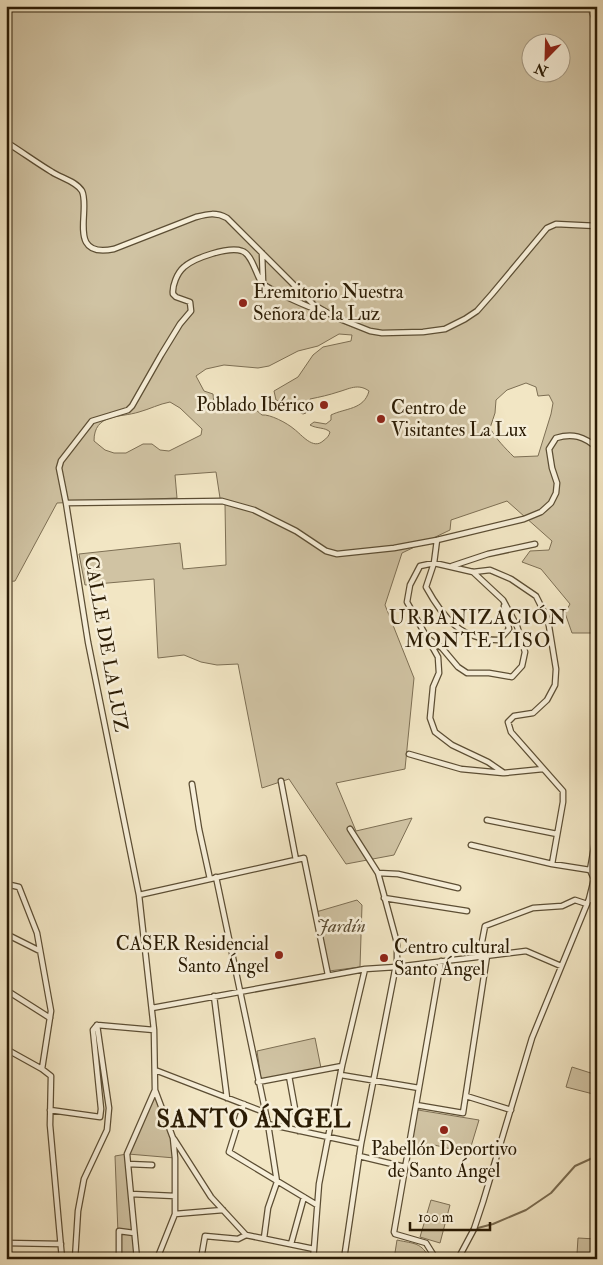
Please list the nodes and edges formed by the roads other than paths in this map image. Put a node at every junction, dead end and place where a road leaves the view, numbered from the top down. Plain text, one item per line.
1 (6, 142) edge
2 (597, 226) edge
3 (262, 253) junction
4 (263, 284) junction
5 (325, 312) junction
6 (597, 448) edge
7 (66, 503) junction
8 (437, 540) junction
9 (535, 544) dead end
10 (434, 563) junction
11 (450, 567) junction
12 (473, 572) junction
13 (503, 600) junction
14 (426, 638) junction
15 (410, 754) dead end
16 (543, 769) junction
17 (504, 773) junction
18 (281, 781) dead end
19 (192, 784) dead end
20 (487, 820) dead end
21 (350, 828) dead end
22 (597, 830) edge
23 (557, 834) junction
24 (471, 845) dead end
25 (296, 860) junction
26 (552, 864) junction
27 (590, 870) junction
28 (378, 873) junction
29 (216, 877) junction
30 (210, 879) junction
31 (595, 879) edge
32 (6, 884) edge
33 (458, 888) dead end
34 (139, 895) junction
35 (384, 898) junction
36 (588, 902) junction
37 (597, 902) edge
38 (467, 911) dead end
39 (6, 934) edge
40 (40, 951) junction
41 (487, 956) junction
42 (479, 957) junction
43 (442, 962) junction
44 (561, 966) junction
45 (396, 967) junction
46 (365, 969) junction
47 (328, 975) junction
48 (6, 990) edge
49 (241, 990) junction
50 (214, 996) junction
51 (152, 1008) junction
52 (50, 1018) junction
53 (97, 1025) junction
54 (154, 1030) junction
55 (6, 1050) edge
56 (342, 1066) junction
57 (42, 1069) junction
58 (155, 1070) junction
59 (341, 1075) junction
60 (289, 1076) junction
61 (373, 1080) junction
62 (258, 1082) junction
63 (419, 1088) junction
64 (155, 1090) junction
65 (466, 1096) junction
66 (226, 1098) junction
67 (244, 1104) junction
68 (416, 1105) junction
69 (50, 1110) junction
70 (511, 1110) junction
71 (264, 1112) junction
72 (268, 1124) junction
73 (299, 1131) junction
74 (328, 1137) junction
75 (173, 1138) junction
76 (361, 1144) junction
77 (184, 1155) junction
78 (359, 1156) junction
79 (175, 1158) junction
80 (128, 1164) junction
81 (152, 1165) dead end
82 (405, 1167) junction
83 (277, 1182) junction
84 (131, 1194) junction
85 (175, 1196) junction
86 (304, 1198) junction
87 (317, 1205) junction
88 (223, 1210) junction
89 (175, 1214) junction
90 (134, 1233) junction
91 (246, 1235) junction
92 (264, 1238) junction
93 (6, 1243) edge
94 (61, 1244) junction
95 (291, 1244) junction
96 (314, 1249) junction
97 (458, 1258) edge
98 (62, 1259) edge
99 (75, 1259) edge
100 (119, 1259) edge
101 (137, 1259) edge
102 (157, 1259) edge
103 (201, 1259) edge
104 (313, 1259) edge
105 (344, 1259) edge
106 (436, 1259) edge

1 - 3 street
2 - 5 street
3 - 4 street
3 - 5 street
4 - 5 street
4 - 7 street, CALLE DE LA LUZ
6 - 8 street
7 - 8 street
7 - 34 street, CALLE DE LA LUZ
8 - 10 street
9 - 11 street
10 - 11 street
10 - 13 street
10 - 14 street
11 - 12 street
12 - 13 street
12 - 16 street
13 - 14 street
14 - 17 street
15 - 17 street
16 - 17 street
16 - 23 street
18 - 25 street
19 - 30 street
20 - 23 street
21 - 28 street
22 - 27 street
23 - 26 street
24 - 26 street
25 - 29 street
25 - 47 street
26 - 27 street
27 - 31 street
28 - 33 street
28 - 35 street
29 - 30 street
29 - 49 street
30 - 34 street
31 - 36 street
32 - 40 street
34 - 51 street, CALLE DE LA LUZ
35 - 38 street
35 - 45 street
36 - 37 street
36 - 42 street
36 - 44 street
39 - 40 street
40 - 52 street
41 - 42 street
41 - 44 street
41 - 65 street
42 - 43 street
43 - 45 street
43 - 63 street
44 - 70 street
45 - 46 street
45 - 61 street
46 - 47 street
46 - 56 street
47 - 49 street
48 - 52 street
49 - 50 street
49 - 62 street
50 - 51 street
50 - 66 street
51 - 54 street, CALLE DE LA LUZ
52 - 57 street
53 - 54 street
53 - 69 street
53 - 99 street
54 - 58 street, CALLE DE LA LUZ
55 - 57 street
56 - 59 street
56 - 60 street
57 - 69 street
58 - 64 street, CALLE DE LA LUZ
58 - 66 street
59 - 61 street
59 - 74 street
60 - 62 street
60 - 73 street
61 - 63 street
61 - 76 street
62 - 71 street
63 - 68 street
64 - 75 street, CALLE DE LA LUZ
64 - 80 street
65 - 68 street
65 - 70 street
66 - 67 street
67 - 71 street
67 - 83 street
68 - 82 street
69 - 94 street
70 - 97 street
71 - 72 street
72 - 73 street
72 - 83 street
73 - 74 street
74 - 76 street
74 - 87 street
75 - 77 street
75 - 79 street, CALLE DE LA LUZ
76 - 78 street
77 - 79 street
77 - 88 street
78 - 82 street
78 - 105 street
79 - 85 street, CALLE DE LA LUZ
80 - 81 street
80 - 84 street
82 - 106 street
83 - 86 street
83 - 92 street
84 - 85 street
84 - 90 street
85 - 89 street, CALLE DE LA LUZ
86 - 87 street
86 - 95 street
87 - 96 street
88 - 89 street
88 - 91 street
89 - 102 street, CALLE DE LA LUZ
90 - 100 street
90 - 101 street
91 - 92 street
91 - 103 street
92 - 95 street
93 - 94 street
94 - 98 street
95 - 96 street
96 - 104 street

